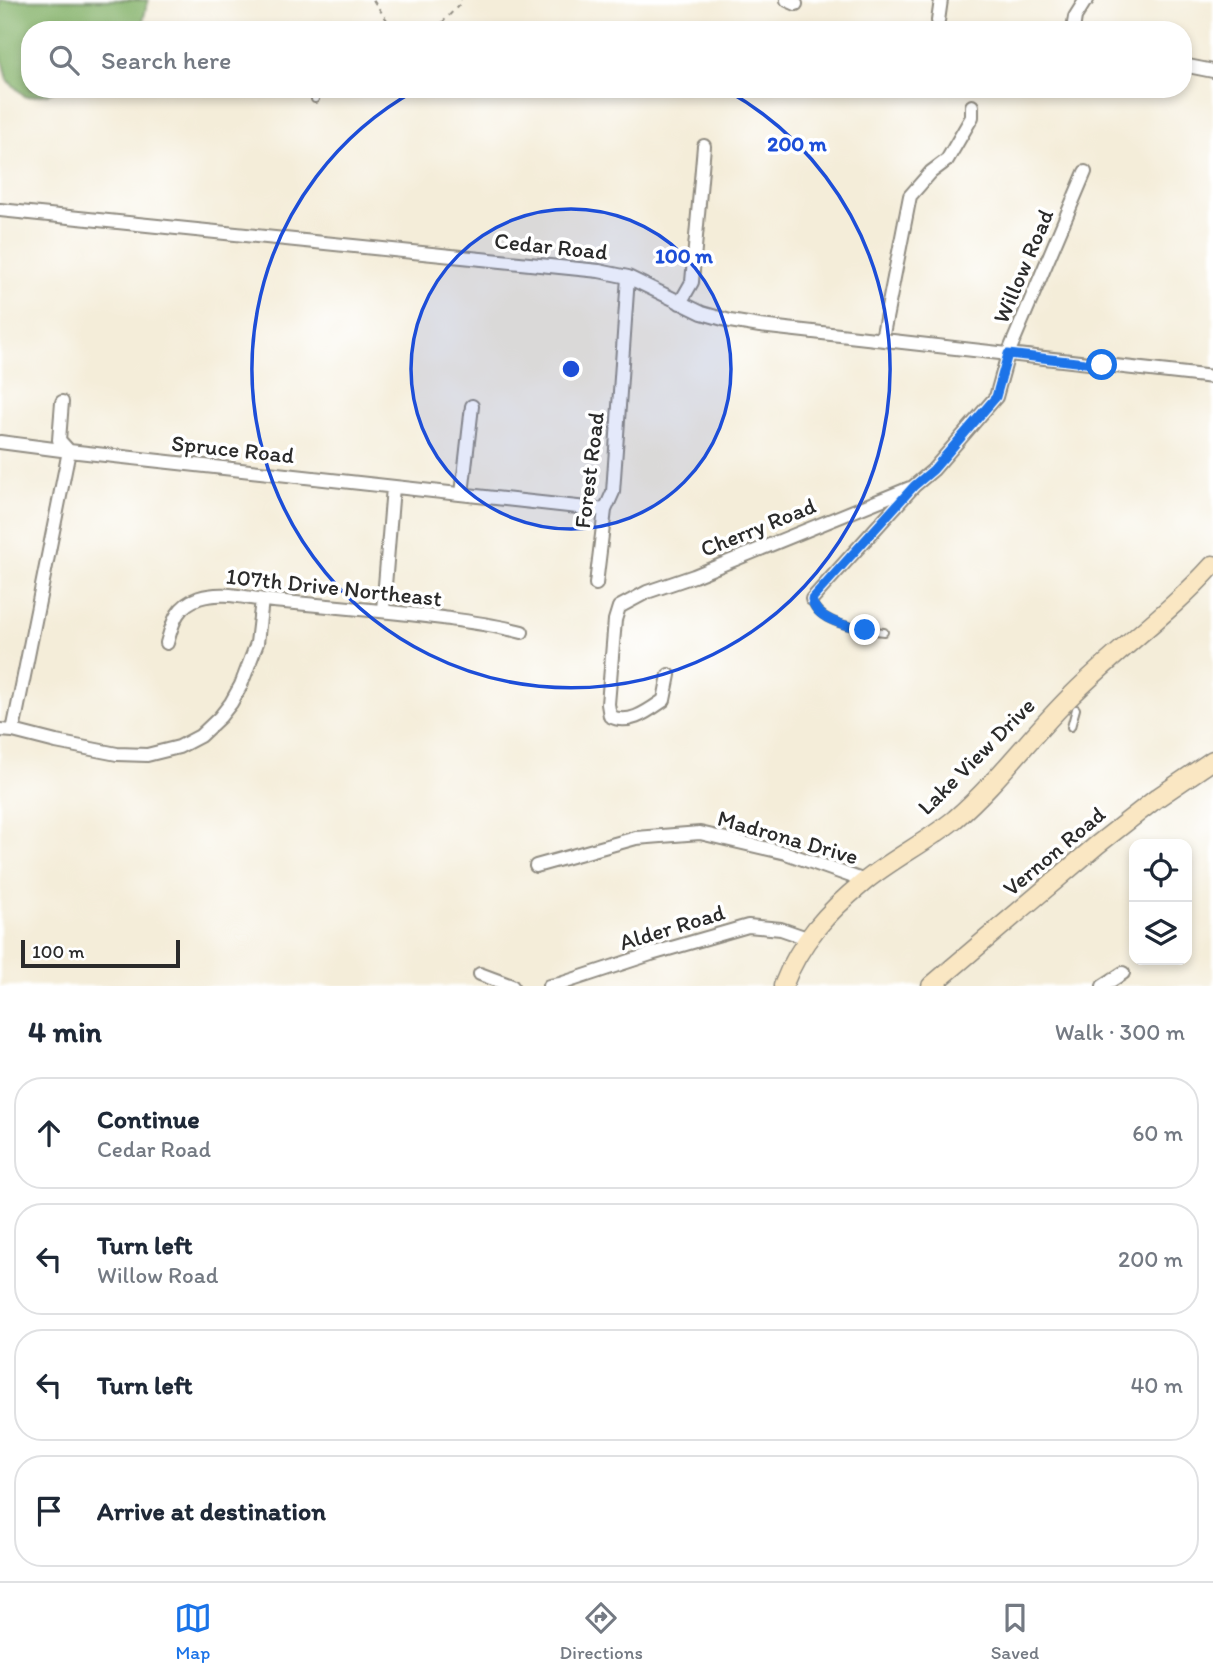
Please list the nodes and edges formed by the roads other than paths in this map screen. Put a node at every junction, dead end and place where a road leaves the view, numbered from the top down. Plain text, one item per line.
1 (941, 0) edge
2 (1087, 0) edge
3 (939, 20) dead end
4 (1074, 21) edge
5 (1192, 67) edge
6 (1213, 71) edge
7 (972, 106) dead end
8 (704, 146) dead end
9 (1085, 172) dead end
10 (0, 210) edge
11 (628, 277) junction
12 (680, 303) junction
13 (882, 339) junction
14 (1008, 354) junction
15 (1213, 377) edge
16 (62, 402) dead end
17 (472, 406) dead end
18 (0, 442) edge
19 (69, 452) junction
20 (914, 486) junction
21 (393, 488) junction
22 (462, 494) junction
23 (605, 510) junction
24 (1213, 565) edge
25 (596, 584) dead end
26 (812, 599) joint
27 (262, 600) junction
28 (383, 610) junction
29 (522, 632) dead end
30 (884, 632) dead end
31 (167, 643) dead end
32 (669, 675) dead end
33 (1076, 709) dead end
34 (1071, 727) dead end
35 (6, 731) edge
36 (1213, 760) edge
37 (536, 866) dead end
38 (865, 881) junction
39 (807, 938) junction
40 (1124, 973) dead end
41 (480, 974) dead end
42 (512, 986) edge
43 (549, 986) edge
44 (783, 986) edge
45 (931, 986) edge
46 (1103, 986) edge

1 - 3 street
2 - 4 street
5 - 6 street
7 - 13 street
8 - 12 street
9 - 14 street, Willow Road
10 - 11 street, Cedar Road
11 - 12 street, Cedar Road
11 - 23 street, Forest Road
12 - 13 street, Cedar Road
13 - 14 street, Cedar Road
14 - 15 street, Cedar Road
14 - 20 street, Willow Road
16 - 19 street
17 - 22 street
18 - 19 street, Spruce Road
19 - 21 street, Spruce Road
19 - 35 street
20 - 26 street, Willow Road
20 - 32 street, Cherry Road
21 - 22 street, Spruce Road
21 - 28 street
22 - 23 street, Spruce Road
23 - 25 street, Forest Road
24 - 38 street, Lake View Drive
26 - 30 lane
27 - 28 street, 107th Drive Northeast
27 - 31 street, 107th Drive Northeast
27 - 35 street
28 - 29 street, 107th Drive Northeast
33 - 34 lane
36 - 45 street, Vernon Road
37 - 38 street, Madrona Drive
38 - 39 street, Lake View Drive
39 - 43 street, Alder Road
39 - 44 street, Lake View Drive
40 - 46 street
41 - 42 street

